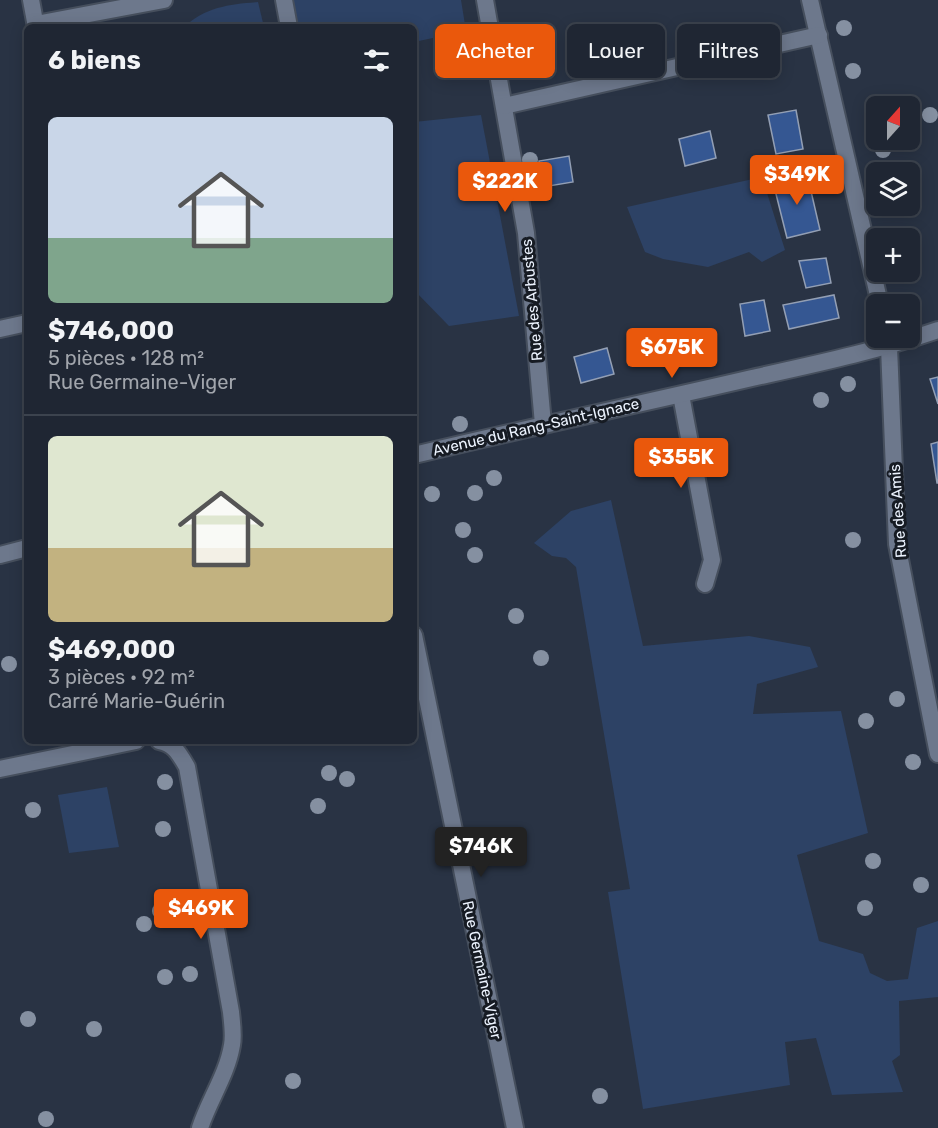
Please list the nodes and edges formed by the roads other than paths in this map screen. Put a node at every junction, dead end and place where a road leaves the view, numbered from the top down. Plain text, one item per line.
1 (31, 0) edge
2 (164, 0) edge
3 (284, 0) edge
4 (485, 0) edge
5 (810, 0) edge
6 (36, 24) edge
7 (46, 24) edge
8 (288, 24) edge
9 (819, 35) junction
10 (504, 106) junction
11 (878, 294) edge
12 (24, 324) edge
13 (0, 329) edge
14 (938, 330) edge
15 (920, 334) edge
16 (866, 348) edge
17 (888, 348) edge
18 (681, 395) junction
19 (543, 424) junction
20 (417, 454) edge
21 (24, 549) edge
22 (0, 555) edge
23 (705, 584) dead end
24 (417, 650) edge
25 (121, 744) edge
26 (168, 744) edge
27 (938, 754) edge
28 (0, 769) edge
29 (200, 1128) edge
30 (515, 1128) edge

1 - 6 street
2 - 7 street
3 - 8 street
4 - 10 street, Rue des Arbustes
5 - 9 street
9 - 10 street
9 - 11 street
10 - 19 street, Rue des Arbustes
12 - 13 street
14 - 15 street, Avenue du Rang-Saint-Ignace
16 - 18 street, Avenue du Rang-Saint-Ignace
17 - 27 street, Rue des Amis
18 - 19 street, Avenue du Rang-Saint-Ignace
18 - 23 street
19 - 20 street, Avenue du Rang-Saint-Ignace
21 - 22 street
24 - 30 street, Rue Germaine-Viger
25 - 28 street
26 - 29 street

